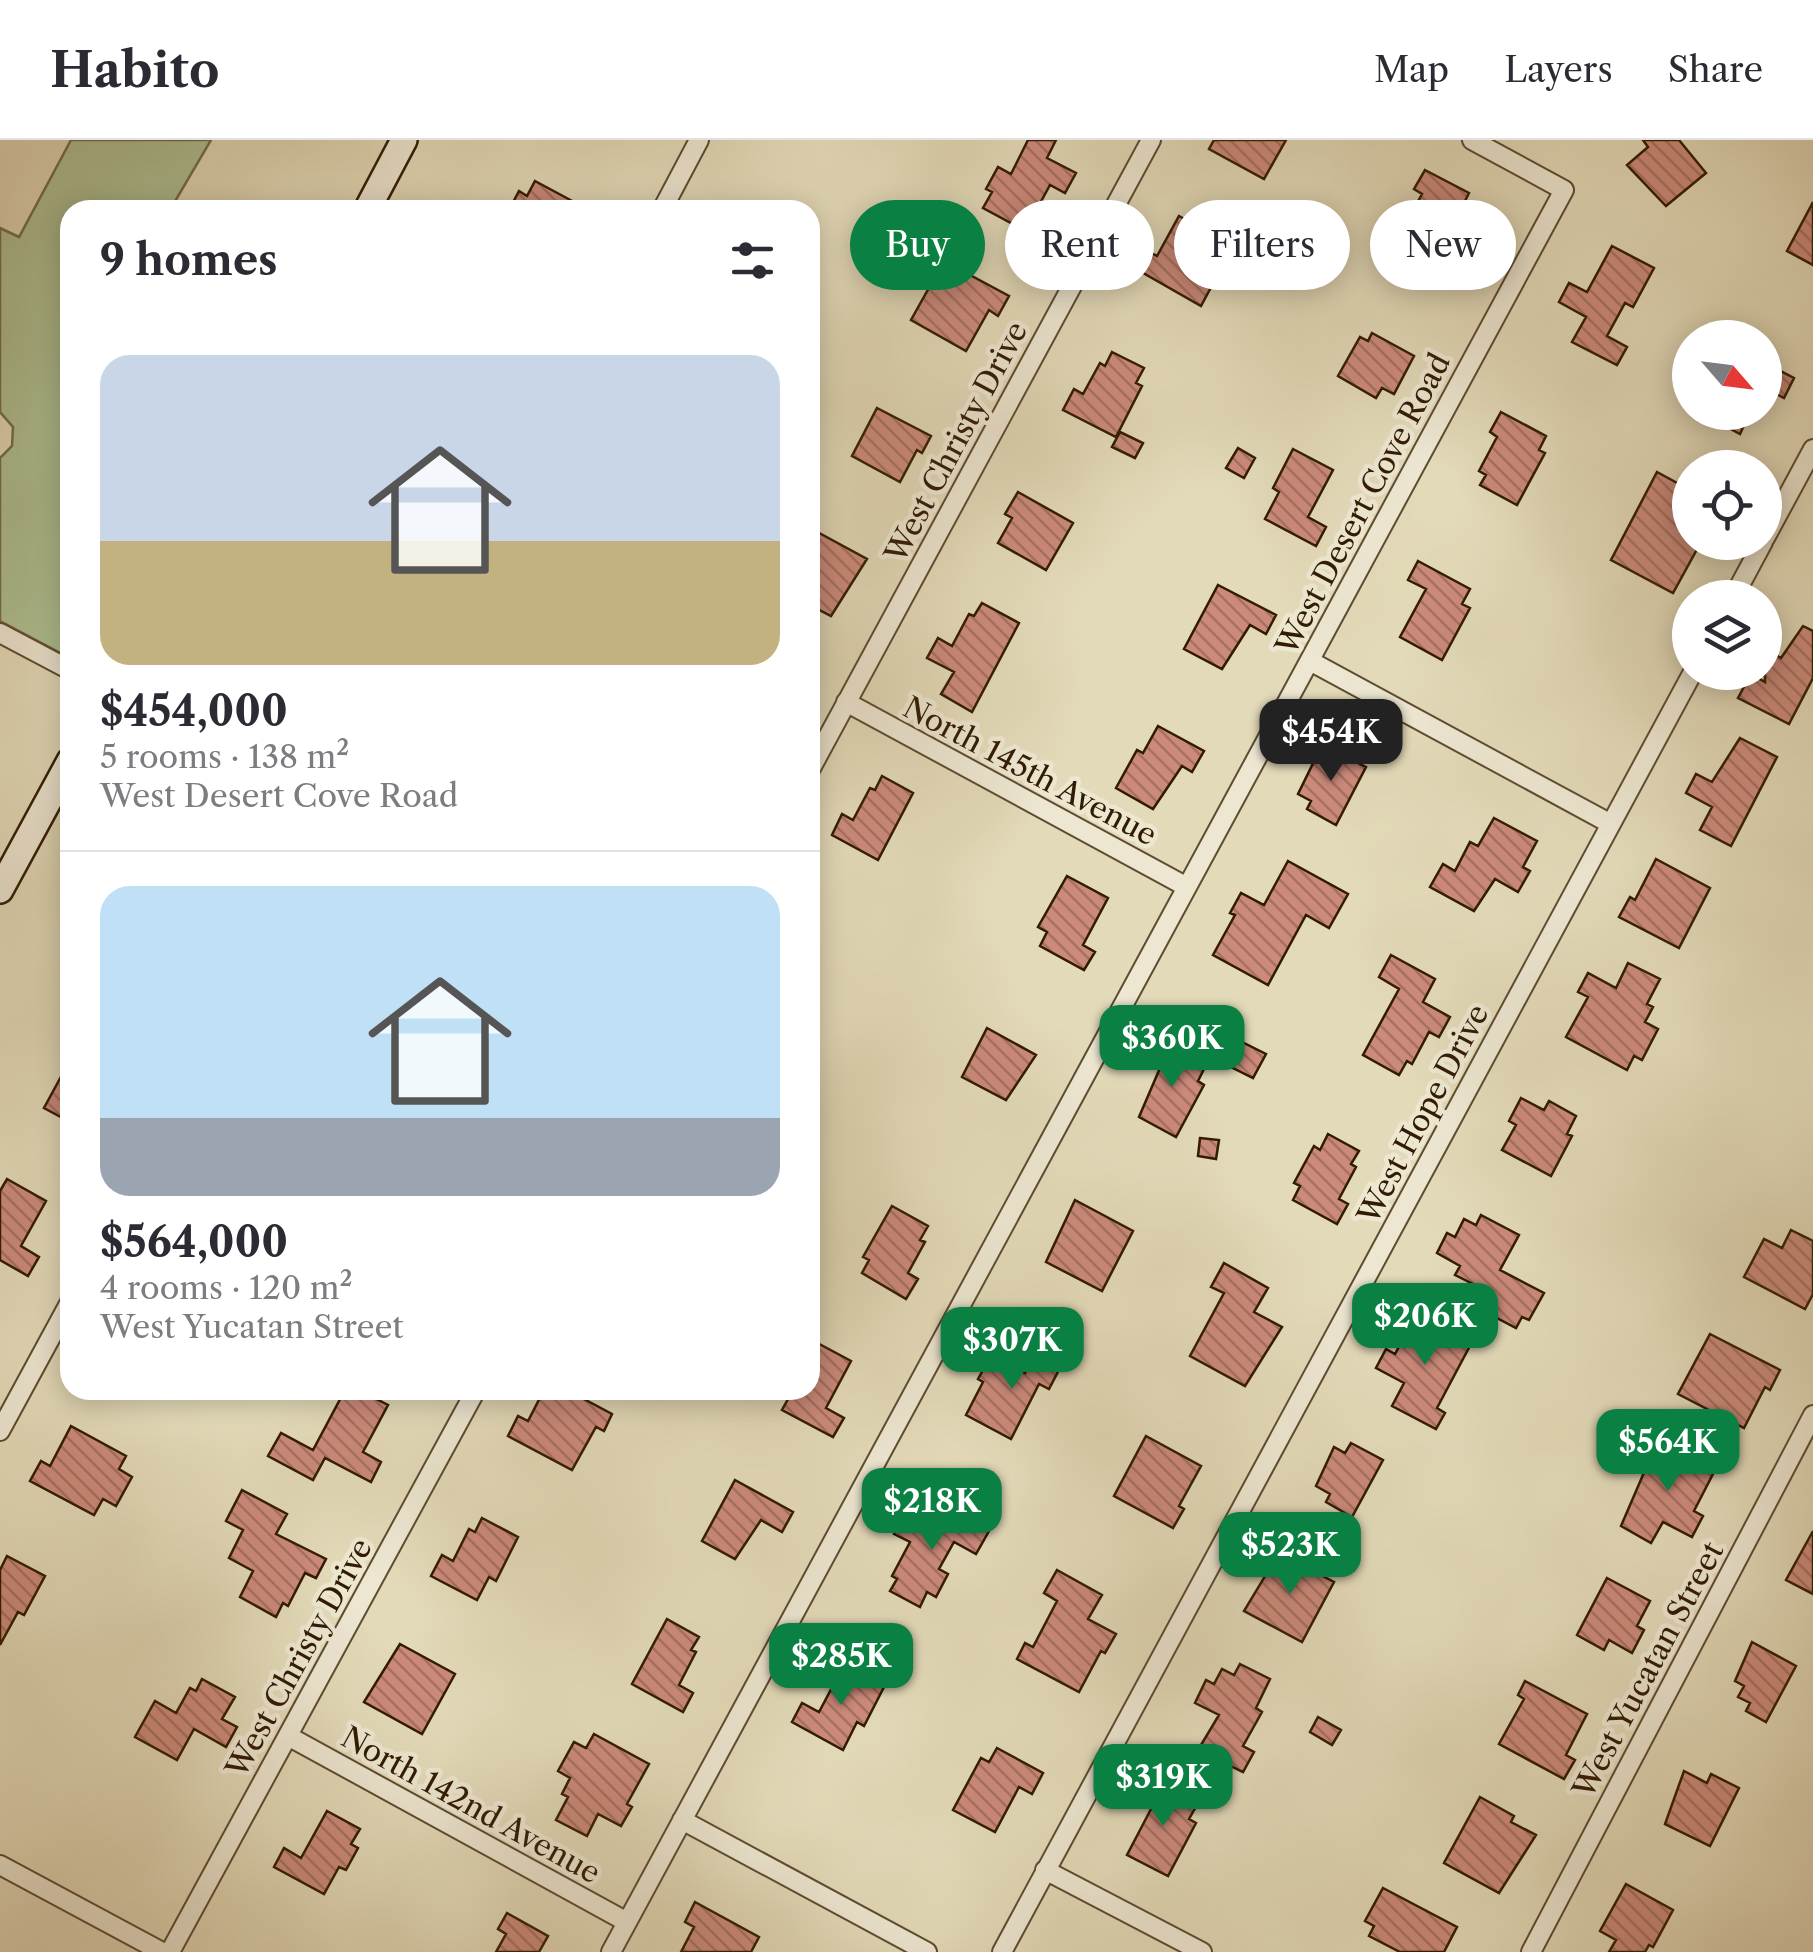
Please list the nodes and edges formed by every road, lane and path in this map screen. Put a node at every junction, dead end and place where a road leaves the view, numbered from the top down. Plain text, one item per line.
1 (404, 140) edge
2 (700, 140) edge
3 (1151, 140) edge
4 (1472, 140) edge
5 (372, 200) edge
6 (667, 200) edge
7 (1813, 449) edge
8 (1782, 507) edge
9 (0, 633) edge
10 (1310, 661) junction
11 (60, 665) edge
12 (1683, 690) edge
13 (846, 702) junction
14 (820, 751) edge
15 (60, 779) edge
16 (1611, 824) junction
17 (1187, 887) junction
18 (0, 890) edge
19 (60, 1320) edge
20 (471, 1400) edge
21 (1813, 1415) edge
22 (0, 1431) edge
23 (288, 1736) junction
24 (682, 1820) junction
25 (0, 1865) edge
26 (1046, 1870) junction
27 (627, 1922) junction
28 (162, 1952) edge
29 (170, 1952) edge
30 (611, 1952) edge
31 (926, 1952) edge
32 (1002, 1952) edge
33 (1202, 1952) edge
34 (1532, 1952) edge

1 - 5 main road
2 - 6 street
3 - 13 street, West Christy Drive
4 - 10 street, West Desert Cove Road
7 - 8 street
9 - 11 street
10 - 16 street
10 - 17 street, West Desert Cove Road
12 - 16 street, West Hope Drive
13 - 14 street, West Christy Drive
13 - 17 street, North 145th Avenue
15 - 18 main road
16 - 26 street, West Hope Drive
17 - 24 street, West Desert Cove Road
19 - 22 street
20 - 23 street, West Christy Drive
21 - 34 street, West Yucatan Street
23 - 27 street, North 142nd Avenue
23 - 29 street, West Christy Drive
24 - 27 street, West Desert Cove Road
24 - 31 street
25 - 28 street
26 - 32 street, West Hope Drive
26 - 33 street
27 - 30 street, West Desert Cove Road

